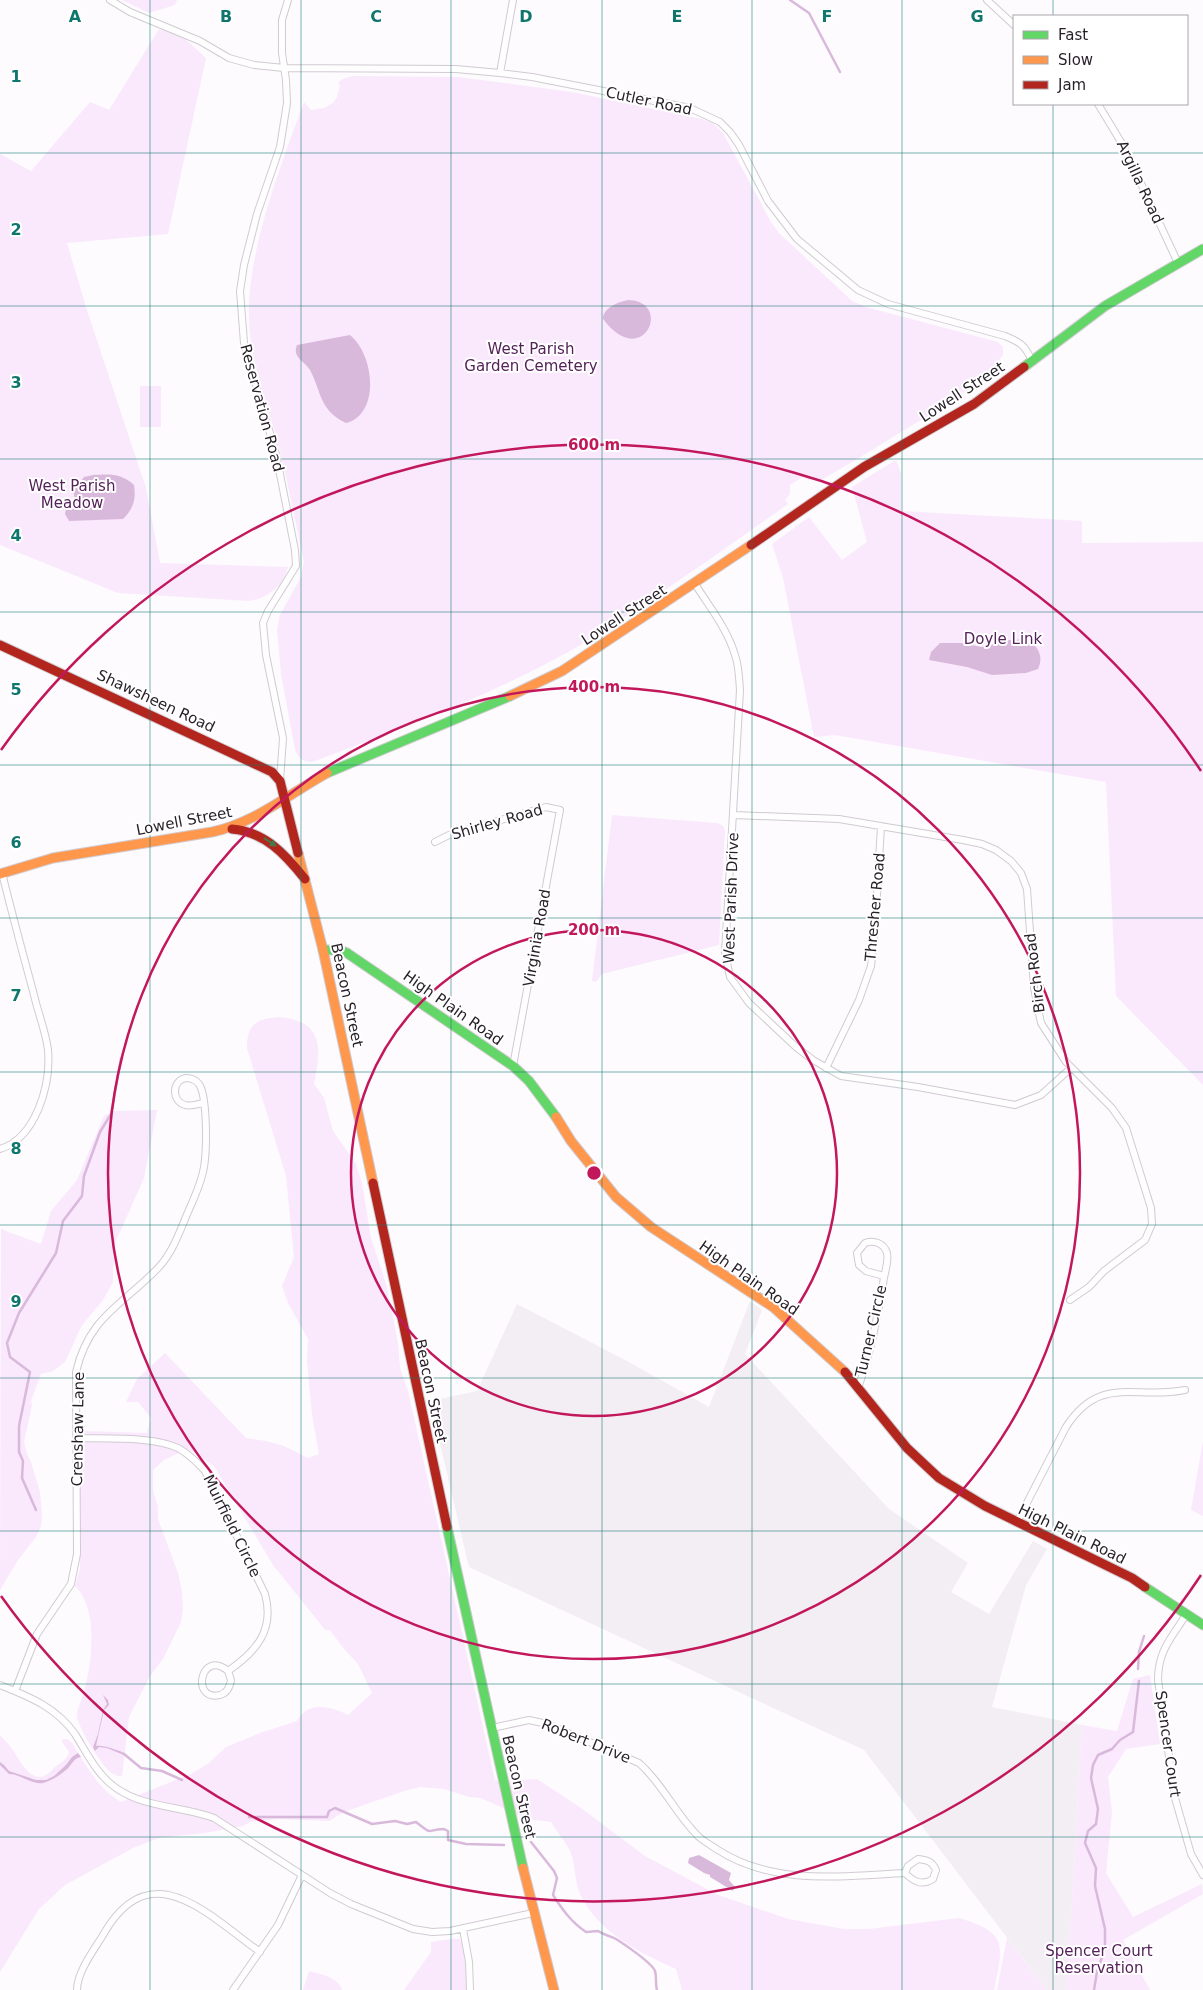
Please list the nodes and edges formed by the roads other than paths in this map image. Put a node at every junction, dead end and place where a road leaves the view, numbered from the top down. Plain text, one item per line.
1 (110, 0) edge
2 (288, 0) edge
3 (513, 0) edge
4 (986, 0) edge
5 (1013, 24) edge
6 (284, 68) junction
7 (500, 73) junction
8 (1099, 105) edge
9 (1203, 249) edge
10 (1178, 263) junction
11 (1032, 361) junction
12 (695, 584) junction
13 (0, 646) edge
14 (280, 781) junction
15 (286, 797) junction
16 (560, 810) joint
17 (734, 815) junction
18 (881, 826) junction
19 (224, 830) junction
20 (435, 842) dead end
21 (1, 874) edge
22 (307, 881) junction
23 (323, 950) junction
24 (513, 1066) junction
25 (826, 1068) junction
26 (1071, 1068) junction
27 (204, 1103) junction
28 (0, 1149) edge
29 (884, 1276) junction
30 (1070, 1300) dead end
31 (858, 1386) junction
32 (1185, 1390) dead end
33 (76, 1438) junction
34 (1017, 1522) junction
35 (1186, 1615) junction
36 (1203, 1625) edge
37 (228, 1671) junction
38 (0, 1685) edge
39 (15, 1691) junction
40 (492, 1728) junction
41 (905, 1873) junction
42 (302, 1875) junction
43 (1203, 1875) edge
44 (533, 1913) junction
45 (464, 1929) junction
46 (260, 1952) junction
47 (76, 1989) edge
48 (233, 1990) edge
49 (470, 1990) edge
50 (554, 1990) edge

1 - 6 street
2 - 6 street, Reservation Road
3 - 7 street
4 - 5 street
6 - 7 street, Cutler Road
6 - 14 street, Reservation Road
7 - 11 street, Cutler Road
8 - 10 street, Argilla Road
9 - 10 main road, Lowell Street
10 - 11 main road, Lowell Street
11 - 12 main road, Lowell Street
12 - 15 main road, Lowell Street
12 - 17 street, West Parish Drive
13 - 14 main road, Shawsheen Road
14 - 15 main road
15 - 19 main road, Lowell Street
15 - 22 main road, Beacon Street
16 - 20 street, Shirley Road
16 - 24 street, Virginia Road
17 - 18 street, Birch Road
17 - 25 street, West Parish Drive
18 - 25 street, Thresher Road
18 - 26 street, Birch Road
19 - 21 main road, Lowell Street
19 -> 22 main road
21 - 28 street
22 - 23 main road, Beacon Street
23 - 24 main road, High Plain Road
23 - 40 main road, Beacon Street
24 - 31 main road, High Plain Road
25 - 26 street, West Parish Drive
26 - 30 street, Birch Road
27 - 27 street, Crenshaw Lane
27 - 33 street, Crenshaw Lane
29 - 29 street, Turner Circle
29 - 31 street, Turner Circle
31 - 34 main road, High Plain Road
32 - 34 street
33 - 37 street, Muirfield Circle
33 - 39 street, Crenshaw Lane
34 - 35 main road, High Plain Road
35 - 36 main road, High Plain Road
35 - 43 street, Spencer Court
37 - 37 street
38 - 39 street
39 - 42 street
40 - 41 street, Robert Drive
40 - 44 main road, Beacon Street
41 - 41 street, Robert Drive
42 - 45 street
42 - 46 street
44 - 45 street
44 - 50 main road, Beacon Street
45 - 49 street
46 - 47 street
46 - 48 street

